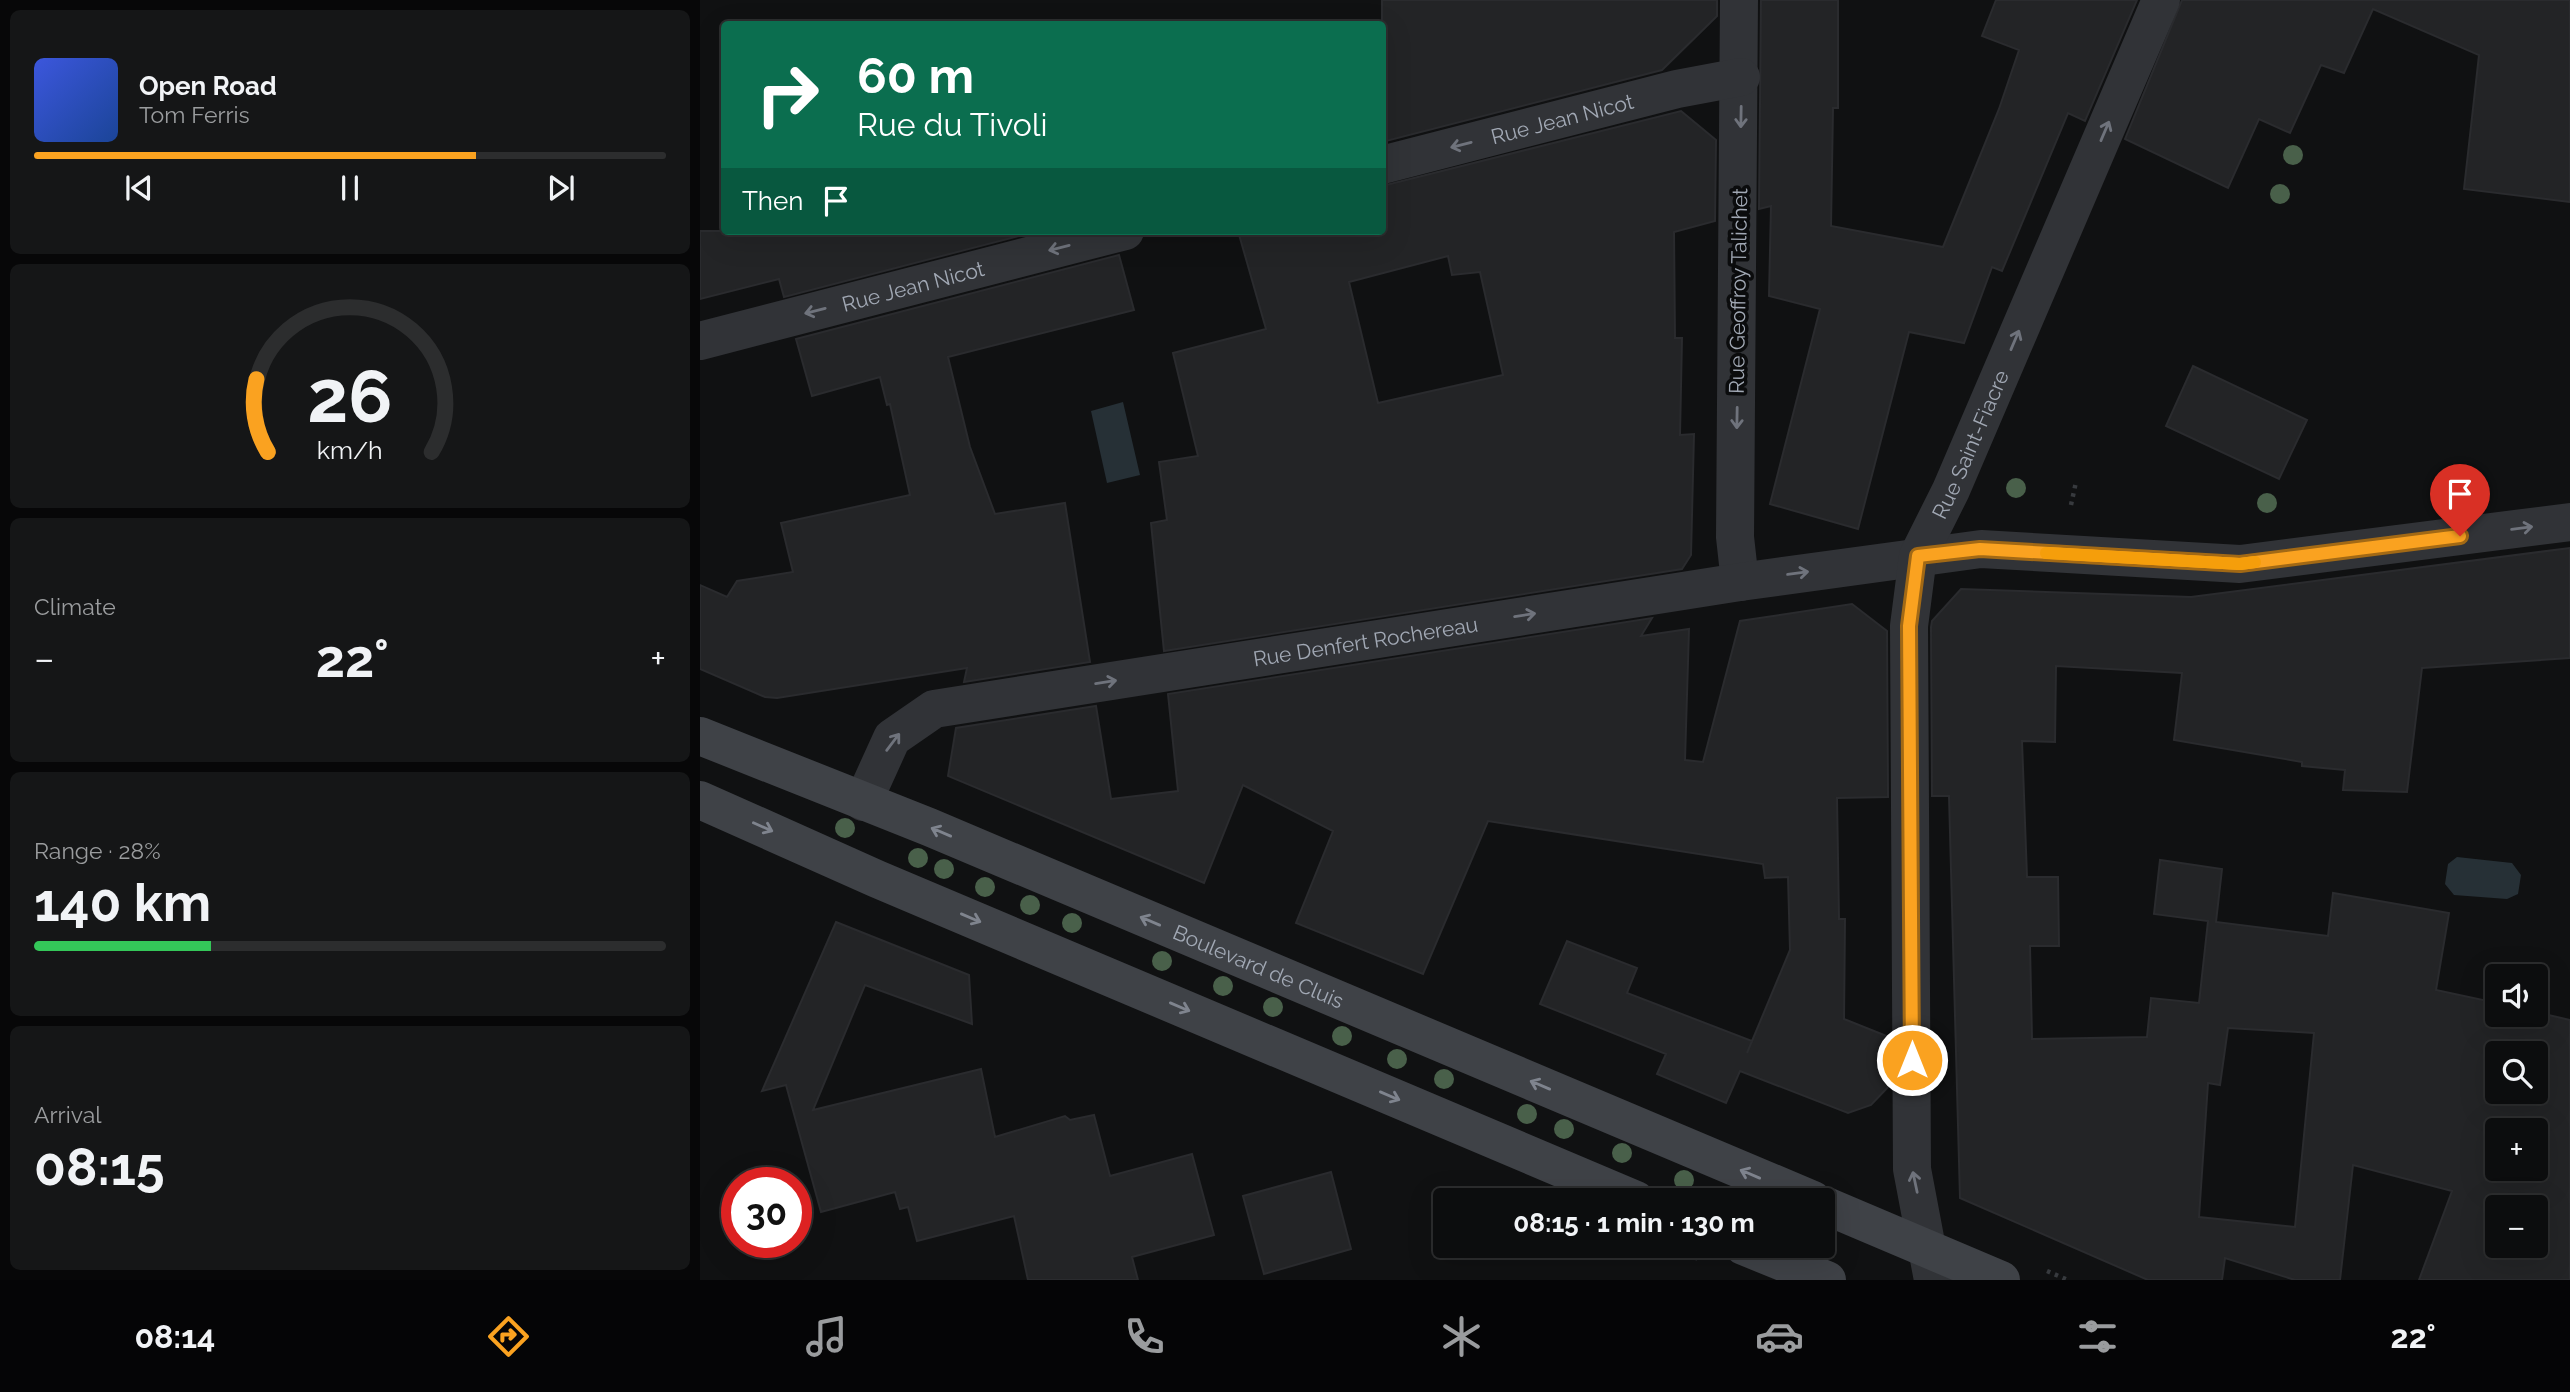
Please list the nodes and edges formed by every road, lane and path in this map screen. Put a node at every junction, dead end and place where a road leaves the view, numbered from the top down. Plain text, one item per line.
1 (1740, 0) edge
2 (2161, 0) edge
3 (1741, 77) junction
4 (1386, 164) edge
5 (1110, 235) edge
6 (700, 341) edge
7 (2570, 522) edge
8 (1918, 556) junction
9 (1740, 582) junction
10 (700, 736) edge
11 (863, 802) junction
12 (710, 811) edge
13 (1608, 1188) edge
14 (1785, 1188) edge
15 (1835, 1211) edge
16 (1773, 1258) edge
17 (1931, 1265) edge
18 (1827, 1280) edge
19 (2001, 1280) edge

1 - 3 street, Rue Geoffroy Talichet
8 -> 2 street, Rue Saint-Fiacre
3 -> 4 street, Rue Jean Nicot
3 -> 9 street, Rue Geoffroy Talichet
5 -> 6 street, Rue Jean Nicot
8 -> 7 street, Rue Denfert Rochereau
9 -> 8 street, Rue Denfert Rochereau
17 -> 8 street, Rue Saint-Fiacre
11 -> 9 street, Rue Denfert Rochereau
10 - 11 main road, Boulevard de Cluis
14 -> 11 main road, Boulevard de Cluis
12 -> 13 main road
15 - 17 main road
16 - 18 main road
17 - 19 main road

